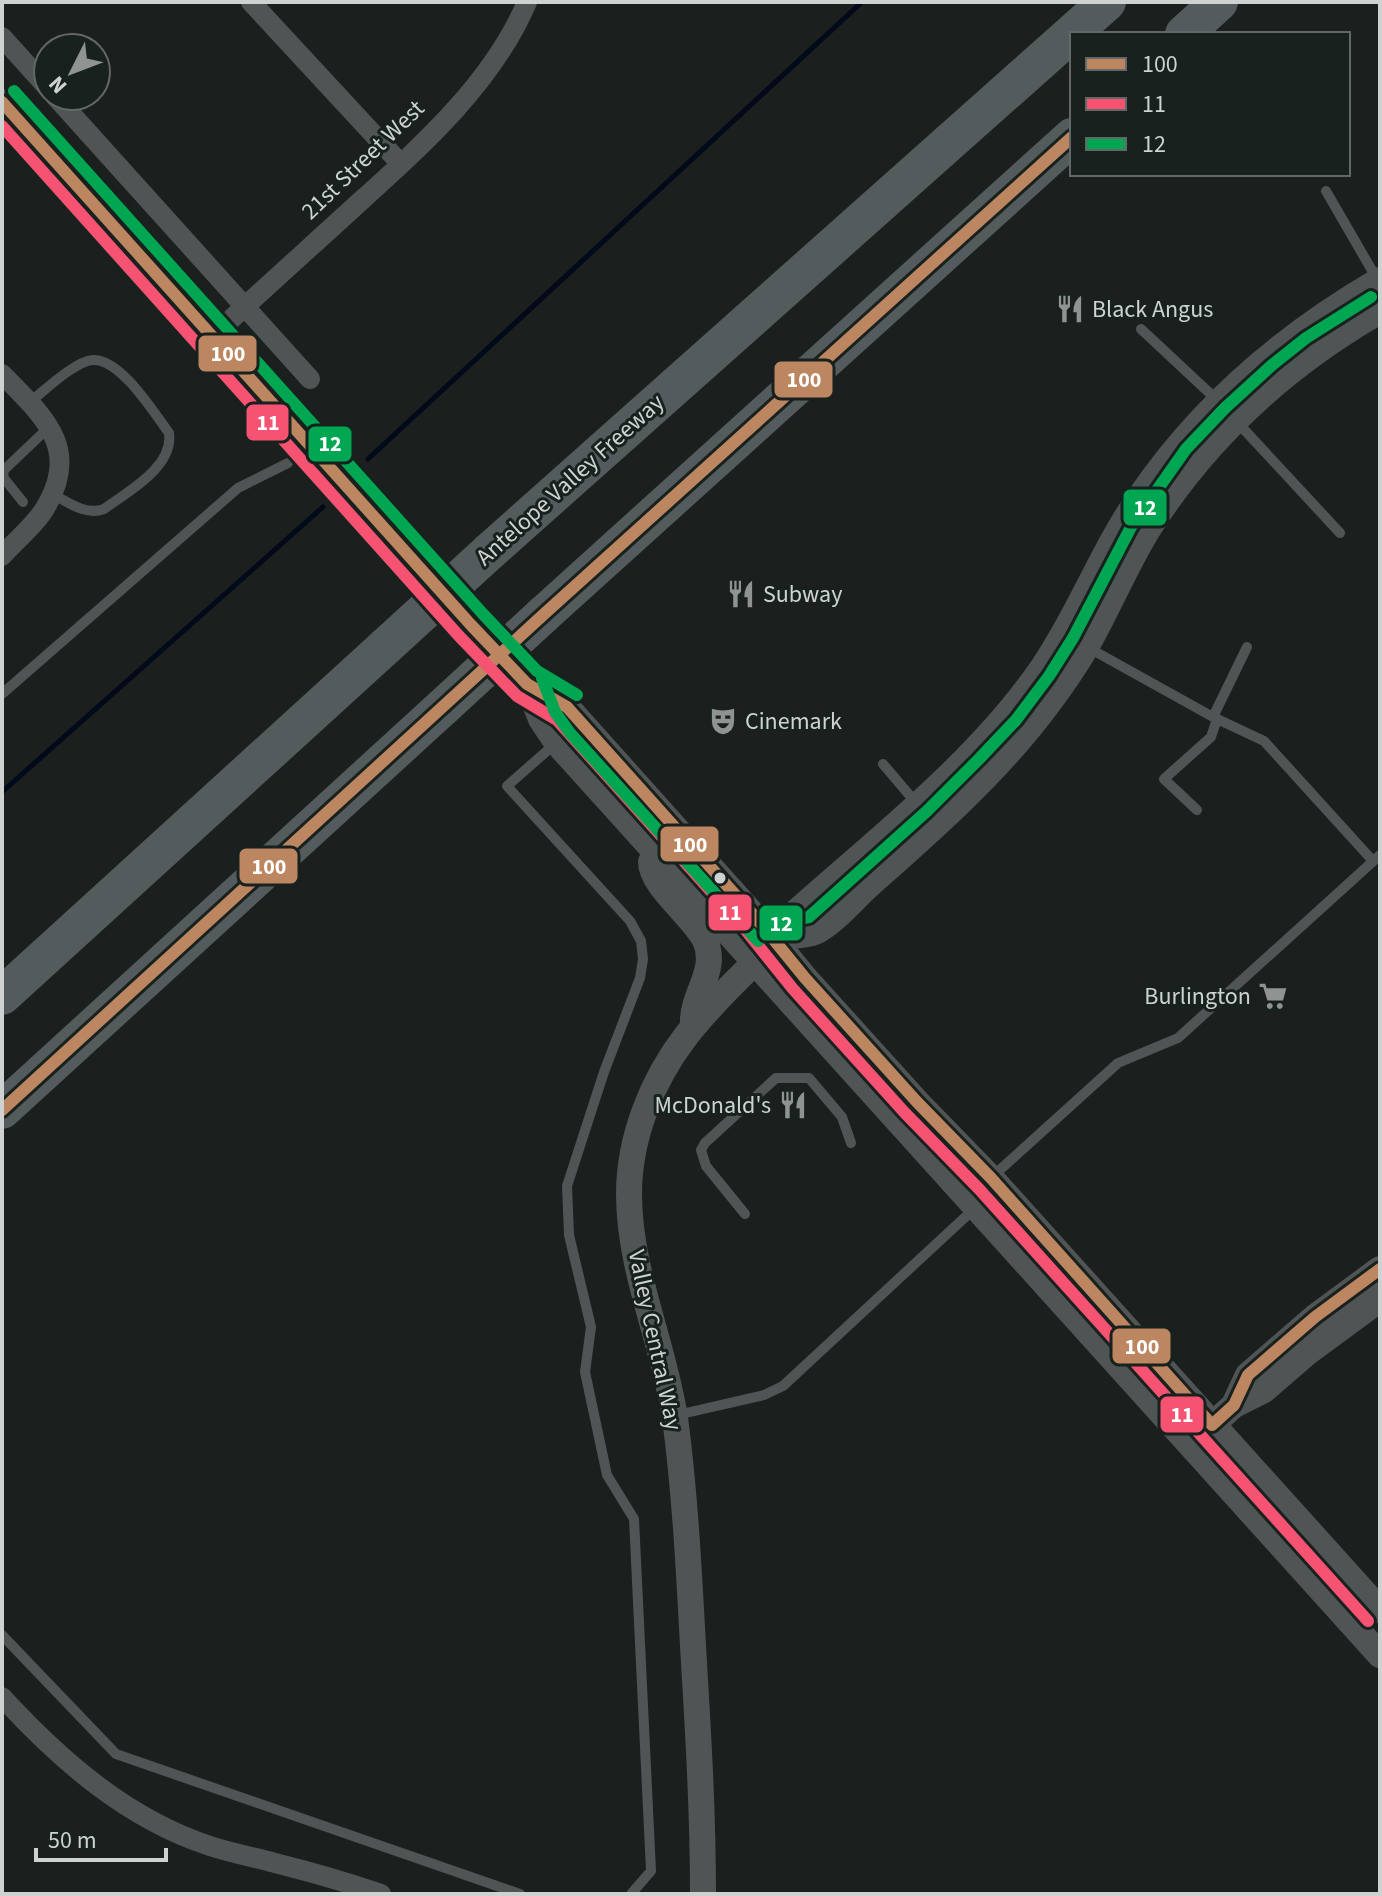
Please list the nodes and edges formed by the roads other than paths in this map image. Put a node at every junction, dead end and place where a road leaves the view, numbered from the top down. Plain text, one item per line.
1 (251, 2) edge
2 (527, 2) edge
3 (1107, 2) edge
4 (1219, 2) edge
5 (1073, 32) edge
6 (1186, 32) edge
7 (1070, 35) edge
8 (2, 37) edge
9 (32, 70) edge
10 (2, 102) edge
11 (69, 112) edge
12 (1070, 139) edge
13 (401, 164) junction
14 (1326, 191) dead end
15 (1379, 281) edge
16 (245, 307) junction
17 (1380, 311) edge
18 (1141, 329) dead end
19 (212, 337) junction
20 (2, 374) edge
21 (310, 379) dead end
22 (30, 402) junction
23 (1227, 411) junction
24 (48, 428) junction
25 (288, 463) dead end
26 (23, 502) dead end
27 (47, 503) junction
28 (1340, 533) dead end
29 (2, 556) edge
30 (1065, 631) junction
31 (1087, 646) junction
32 (1247, 647) dead end
33 (527, 684) junction
34 (2, 694) edge
35 (1215, 718) junction
36 (557, 743) junction
37 (883, 764) dead end
38 (917, 804) junction
39 (1197, 810) dead end
40 (651, 846) junction
41 (1376, 858) edge
42 (782, 942) junction
43 (756, 963) junction
44 (2, 996) edge
45 (693, 1027) junction
46 (2, 1110) edge
47 (851, 1143) dead end
48 (991, 1178) junction
49 (977, 1206) junction
50 (745, 1214) dead end
51 (1380, 1269) edge
52 (1380, 1299) edge
53 (1234, 1405) junction
54 (675, 1416) junction
55 (1212, 1425) junction
56 (1191, 1445) junction
57 (1380, 1610) edge
58 (2, 1635) edge
59 (1380, 1655) edge
60 (2, 1697) edge
61 (381, 1894) edge
62 (520, 1894) edge
63 (631, 1894) edge
64 (703, 1894) edge

1 - 13 street
2 - 13 street, 21st Street West
3 - 5 highway, Antelope Valley Freeway, bridge
4 - 6 highway
7 - 44 highway, Antelope Valley Freeway, bridge
8 - 9 street
10 - 19 street
11 - 16 street
12 - 46 highway, bridge
13 - 16 street, 21st Street West
14 - 15 lane
15 - 23 street
16 - 19 street, 21st Street West
16 - 21 street
17 - 23 street, Valley Central Way
18 - 23 lane
19 - 33 street
20 - 22 street
22 - 24 street
22 - 27 lane
23 - 28 lane
23 - 30 street, Valley Central Way
23 - 31 street, Valley Central Way
24 - 26 lane
24 - 27 street
25 - 34 lane
27 - 29 street
30 - 31 lane
30 - 38 street, Valley Central Way
31 - 35 lane
31 - 42 street, Valley Central Way
32 - 35 lane
33 - 36 street
33 - 42 street
35 - 39 lane
35 - 41 lane
36 - 40 street
36 - 63 lane
37 - 38 lane
38 - 42 street, Valley Central Way
40 - 43 street
40 - 45 street
41 - 48 lane
42 - 43 street, Valley Central Way
42 - 48 street
43 - 45 street, Valley Central Way
43 - 49 street
45 - 54 street, Valley Central Way
47 - 50 lane
48 - 55 street
49 - 54 lane
49 - 56 street
51 - 53 street
52 - 53 street
53 - 55 street
54 - 64 street, Valley Central Way
55 - 56 street
55 - 57 street
56 - 59 street
58 - 62 lane
60 - 61 street

